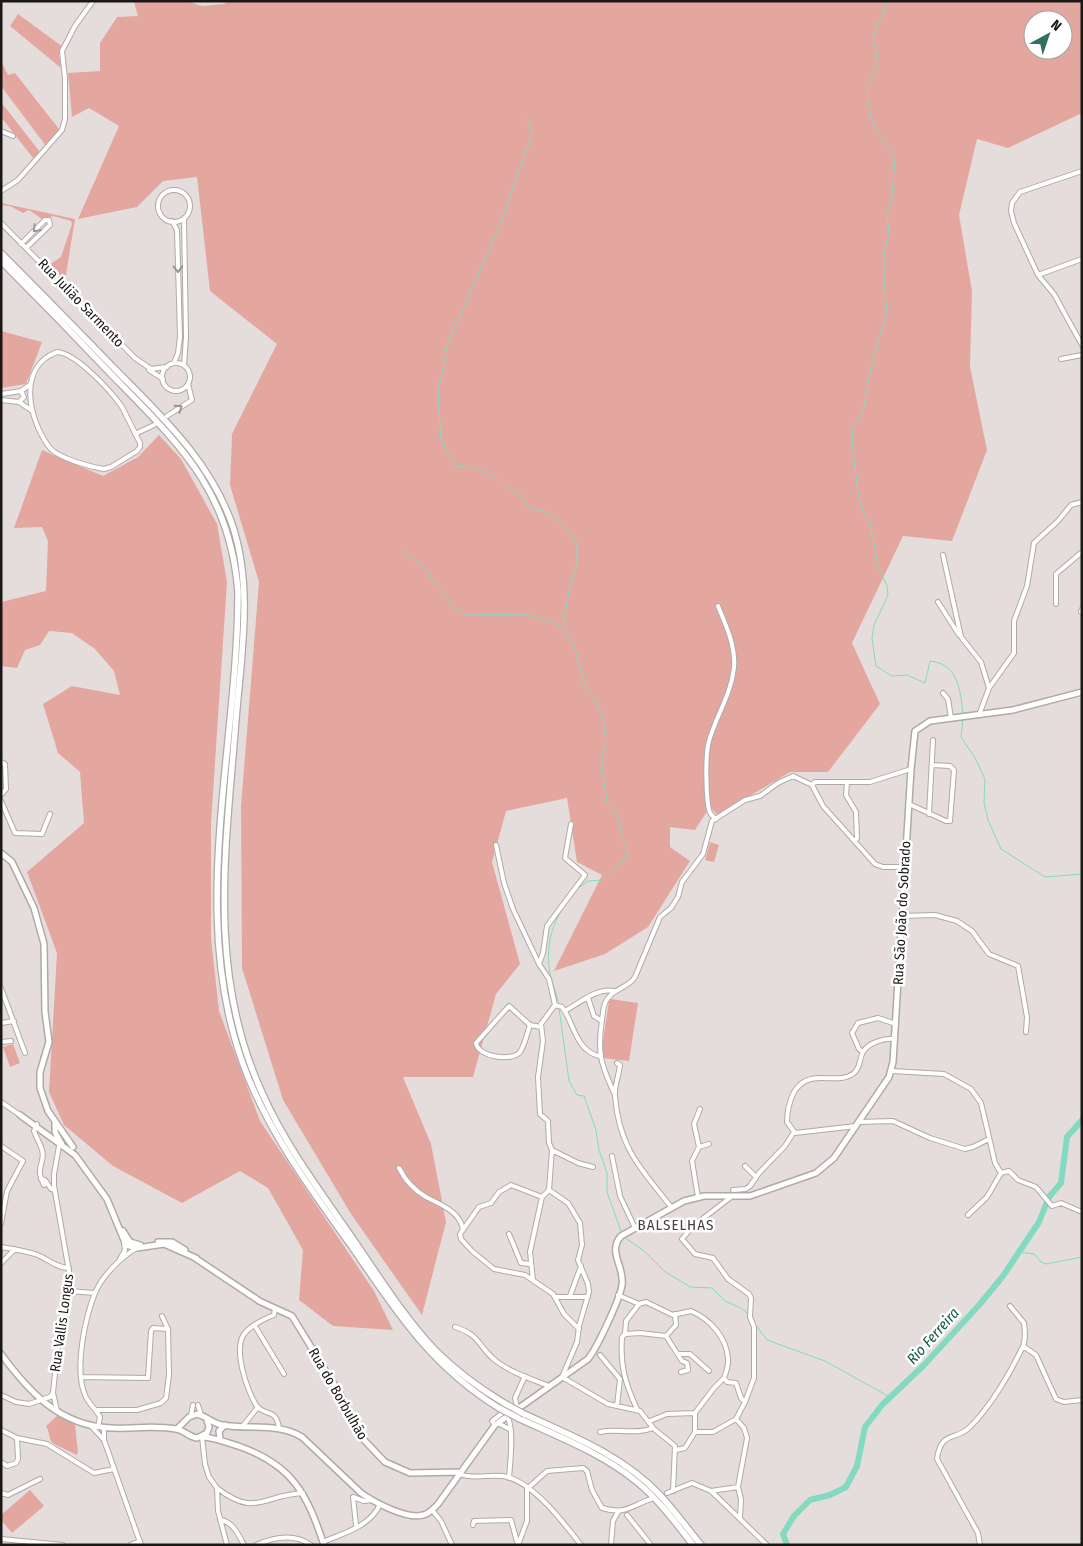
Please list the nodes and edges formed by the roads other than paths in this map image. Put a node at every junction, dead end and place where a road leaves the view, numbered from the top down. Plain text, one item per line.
1 (93, 1) edge
2 (1, 131) edge
3 (13, 136) dead end
4 (1082, 170) edge
5 (1, 191) edge
6 (184, 218) junction
7 (172, 221) junction
8 (1, 225) edge
9 (21, 244) junction
10 (25, 249) junction
11 (1, 252) edge
12 (1082, 258) edge
13 (1, 261) edge
14 (1038, 275) junction
15 (1082, 345) edge
16 (1082, 355) edge
17 (1061, 359) dead end
18 (174, 363) junction
19 (184, 365) junction
20 (167, 367) junction
21 (163, 379) junction
22 (31, 384) junction
23 (188, 384) junction
24 (21, 391) junction
25 (1, 394) edge
26 (1, 400) edge
27 (19, 402) junction
28 (33, 412) junction
29 (167, 416) dead end
30 (154, 425) dead end
31 (135, 434) junction
32 (1082, 502) edge
33 (1082, 552) edge
34 (943, 555) dead end
35 (938, 602) dead end
36 (1056, 604) dead end
37 (718, 606) dead end
38 (960, 637) junction
39 (989, 688) junction
40 (1082, 692) edge
41 (943, 693) dead end
42 (979, 715) junction
43 (951, 718) junction
44 (933, 740) dead end
45 (1, 762) edge
46 (932, 765) junction
47 (910, 769) junction
48 (847, 782) junction
49 (812, 785) junction
50 (1, 795) edge
51 (1, 801) edge
52 (908, 807) junction
53 (50, 814) dead end
54 (929, 814) junction
55 (716, 819) junction
56 (571, 824) dead end
57 (855, 842) junction
58 (496, 844) dead end
59 (1, 853) edge
60 (905, 867) junction
61 (902, 916) junction
62 (539, 964) junction
63 (1, 988) edge
64 (614, 991) junction
65 (588, 998) junction
66 (555, 1005) junction
67 (565, 1011) junction
68 (14, 1021) junction
69 (602, 1021) junction
70 (1, 1023) edge
71 (896, 1024) junction
72 (530, 1025) junction
73 (541, 1027) junction
74 (1026, 1032) dead end
75 (895, 1039) junction
76 (11, 1041) dead end
77 (1, 1042) edge
78 (863, 1052) junction
79 (25, 1053) dead end
80 (599, 1056) junction
81 (617, 1063) dead end
82 (892, 1071) junction
83 (615, 1095) junction
84 (1, 1102) edge
85 (700, 1109) dead end
86 (20, 1115) joint
87 (857, 1124) junction
88 (37, 1125) junction
89 (56, 1126) junction
90 (48, 1130) junction
91 (794, 1132) junction
92 (57, 1136) junction
93 (989, 1139) junction
94 (62, 1141) junction
95 (709, 1144) dead end
96 (1, 1146) edge
97 (699, 1147) junction
98 (71, 1149) junction
99 (552, 1150) junction
100 (60, 1153) junction
101 (612, 1156) dead end
102 (56, 1164) junction
103 (746, 1166) dead end
104 (594, 1167) dead end
105 (399, 1168) dead end
106 (1001, 1173) junction
107 (756, 1177) junction
108 (41, 1180) junction
109 (44, 1185) dead end
110 (1, 1187) edge
111 (55, 1190) junction
112 (549, 1190) junction
113 (733, 1190) dead end
114 (7, 1191) junction
115 (542, 1197) junction
116 (698, 1197) junction
117 (731, 1197) junction
118 (672, 1208) junction
119 (1082, 1212) edge
120 (968, 1215) dead end
121 (116, 1217) junction
122 (1, 1224) edge
123 (635, 1228) junction
124 (462, 1230) junction
125 (509, 1234) dead end
126 (128, 1246) junction
127 (1, 1247) edge
128 (137, 1247) junction
129 (15, 1249) junction
130 (129, 1253) junction
131 (1, 1262) edge
132 (117, 1264) junction
133 (530, 1264) junction
134 (581, 1266) junction
135 (69, 1268) junction
136 (533, 1280) junction
137 (69, 1291) junction
138 (95, 1293) junction
139 (618, 1295) junction
140 (570, 1296) junction
141 (556, 1297) junction
142 (588, 1297) junction
143 (639, 1304) junction
144 (1010, 1306) dead end
145 (275, 1309) junction
146 (675, 1314) junction
147 (162, 1316) dead end
148 (295, 1320) junction
149 (254, 1326) junction
150 (455, 1327) dead end
151 (579, 1329) junction
152 (168, 1330) junction
153 (626, 1334) junction
154 (666, 1336) junction
155 (1023, 1346) junction
156 (1, 1354) edge
157 (678, 1354) junction
158 (600, 1355) dead end
159 (709, 1371) dead end
160 (681, 1372) dead end
161 (284, 1374) dead end
162 (525, 1376) junction
163 (82, 1377) junction
164 (562, 1377) junction
165 (724, 1378) junction
166 (622, 1379) junction
167 (549, 1386) junction
168 (1, 1395) edge
169 (52, 1397) junction
170 (39, 1399) junction
171 (1082, 1400) edge
172 (745, 1402) junction
173 (48, 1406) junction
174 (501, 1406) junction
175 (516, 1406) junction
176 (617, 1406) junction
177 (258, 1408) junction
178 (637, 1409) junction
179 (97, 1410) junction
180 (58, 1413) junction
181 (695, 1413) junction
182 (202, 1415) junction
183 (191, 1416) junction
184 (506, 1416) junction
185 (521, 1416) junction
186 (736, 1419) junction
187 (207, 1420) junction
188 (650, 1421) junction
189 (186, 1422) junction
190 (495, 1423) junction
191 (222, 1425) junction
192 (242, 1427) junction
193 (279, 1428) junction
194 (653, 1428) junction
195 (101, 1429) junction
196 (176, 1429) junction
197 (1, 1430) edge
198 (209, 1430) junction
199 (511, 1430) junction
200 (600, 1432) dead end
201 (695, 1432) junction
202 (188, 1434) junction
203 (203, 1437) junction
204 (17, 1438) junction
205 (194, 1438) junction
206 (104, 1440) junction
207 (222, 1440) junction
208 (202, 1446) junction
209 (676, 1450) junction
210 (1, 1462) edge
211 (114, 1469) junction
212 (447, 1474) junction
213 (457, 1476) junction
214 (509, 1478) junction
215 (40, 1479) dead end
216 (738, 1487) junction
217 (217, 1488) junction
218 (527, 1489) junction
219 (711, 1490) junction
220 (673, 1491) junction
221 (304, 1493) junction
222 (667, 1493) dead end
223 (2, 1494) edge
224 (651, 1499) dead end
225 (1, 1500) edge
226 (372, 1500) junction
227 (380, 1504) junction
228 (432, 1510) junction
229 (618, 1512) junction
230 (627, 1515) dead end
231 (740, 1518) junction
232 (220, 1520) junction
233 (356, 1525) junction
234 (473, 1525) dead end
235 (1, 1538) edge
236 (140, 1543) edge
237 (323, 1543) edge
238 (63, 1545) edge
239 (130, 1545) edge
240 (227, 1545) edge
241 (244, 1545) edge
242 (256, 1545) edge
243 (311, 1545) edge
244 (452, 1545) edge
245 (518, 1545) edge
246 (581, 1545) edge
247 (611, 1545) edge
248 (651, 1545) edge
249 (693, 1545) edge
250 (701, 1545) edge
251 (767, 1545) edge
252 (980, 1545) edge

1 - 5 street
2 - 3 street
4 - 14 street
6 - 7 street
6 - 7 street
6 - 19 street
7 -> 18 street
8 - 9 street, Rua Julião Sarmento
9 - 10 street, Rua Julião Sarmento
10 -> 9 street
10 - 20 street, Rua Julião Sarmento
10 - 21 street, Rua Julião Sarmento
11 - 174 highway
12 - 14 street
13 - 174 highway
14 - 15 street
16 - 17 street
18 - 19 street
18 - 20 street
19 - 23 street
20 - 21 street
21 - 23 street
22 - 24 street
22 - 28 street
22 - 31 street
29 -> 23 street
24 - 25 street
24 - 27 street
26 - 27 street
27 - 28 street
28 - 31 street
30 - 31 street
32 - 39 street
33 - 36 street
34 - 38 street
35 - 38 street
37 - 55 street
38 - 39 street
39 - 42 street
40 - 42 main road, Rua São João do Sobrado
41 - 43 street
42 - 43 main road, Rua São João do Sobrado
43 - 47 main road, Rua São João do Sobrado
44 - 46 street
45 - 50 street
46 - 54 street
46 - 54 street
47 - 48 street
47 - 52 main road, Rua São João do Sobrado
48 - 49 street
48 - 57 street
49 - 55 street
49 - 57 street
51 - 53 street
52 - 54 street
52 - 60 main road, Rua São João do Sobrado
55 - 64 street
56 - 62 street
57 - 60 street
58 - 62 street
59 - 89 main road
60 - 61 main road, Rua São João do Sobrado
61 - 71 main road, Rua São João do Sobrado
61 - 74 street
62 - 66 street
63 - 68 street
64 - 65 street
64 - 69 street
65 - 67 street
65 - 69 street
66 - 67 street
66 - 73 street
67 - 80 street
68 - 70 street
68 - 79 street
69 - 80 street
71 - 75 main road, Rua São João do Sobrado
71 - 78 street
72 - 72 street
72 - 73 street
73 - 99 street
75 - 78 street
75 - 82 main road, Rua São João do Sobrado
76 - 77 street
78 - 91 street
80 - 83 street
81 - 83 street
82 - 87 main road, Rua São João do Sobrado
82 - 93 street
83 - 118 street
84 - 86 street
85 - 97 street
86 - 88 main road
87 - 91 street
87 - 93 street
87 - 117 main road, Rua São João do Sobrado
88 - 90 main road
88 - 94 main road
88 - 108 street
89 - 90 main road
89 - 92 main road
89 - 94 main road
89 - 98 main road
90 - 92 main road
91 - 107 street
92 - 94 main road
93 - 106 street
94 - 98 main road
94 - 100 street
94 - 102 street
95 - 97 street
96 - 114 street
97 - 116 street
98 - 100 street
98 - 121 main road
99 - 104 street
99 - 112 street
100 - 102 street
101 - 123 street
102 - 111 street, Rua Vallis Longus
103 - 107 street
105 - 124 street
106 - 119 street
106 - 120 street
107 - 113 street
108 - 109 street
108 - 111 street
110 - 114 street
111 - 135 street, Rua Vallis Longus
112 - 115 street
112 - 134 street
114 - 122 street
115 - 124 street
115 - 133 street
116 - 117 main road, Rua São João do Sobrado
116 - 118 main road
117 - 172 street
118 - 123 main road
121 - 126 main road
121 - 126 main road
123 - 139 main road
124 - 136 street
125 - 133 street
126 - 128 main road, Rua do Borbulhão
126 - 130 street
126 - 132 street
127 - 129 street
128 - 130 street
128 - 145 main road, Rua do Borbulhão
129 - 131 street
129 - 135 street
130 - 132 street
132 - 138 street
133 - 136 street
134 - 140 street
134 - 142 street
135 - 137 street, Rua Vallis Longus
136 - 141 street
137 - 138 street
137 - 169 street, Rua Vallis Longus
138 - 163 street
139 - 143 street
139 - 164 main road
140 - 141 street
140 - 142 street
141 - 151 street
142 - 151 street
143 - 146 street
143 - 153 street
144 - 155 street
145 - 148 main road, Rua do Borbulhão
145 - 148 main road, Rua do Borbulhão
145 - 149 street
146 - 154 street
146 - 165 street
147 - 152 street
148 - 212 main road, Rua do Borbulhão
149 - 161 street
149 - 177 street
150 - 162 street
151 - 164 street
152 - 163 street
152 - 179 street
153 - 154 street
153 - 166 street
154 - 157 street
155 - 171 street
155 - 252 street
156 - 170 main road
157 - 159 street
157 - 160 street
158 - 166 street
162 - 167 street
162 - 175 street
163 - 179 street
164 - 167 main road
164 - 176 street
165 - 172 street
165 - 181 street
166 - 176 street
166 - 178 street
167 - 175 main road
168 - 170 street
169 - 170 street
169 - 173 street
169 - 180 street
170 - 173 main road
172 - 186 street
173 - 180 main road
174 - 185 highway, bridge
175 - 184 main road
175 - 190 street
176 - 178 street
177 - 192 street
177 - 193 street
178 - 188 street
179 - 195 street
180 - 195 main road
181 - 188 street
181 - 201 street
182 - 183 main road
182 - 183 street
182 - 187 main road
183 - 189 main road
184 - 190 main road
184 - 199 street
185 - 249 highway
185 - 250 highway
186 - 201 street
186 - 216 street
187 - 191 main road
187 - 198 main road
188 - 194 street
189 - 196 main road
189 - 202 main road
190 - 199 street
190 - 213 main road
191 - 192 main road
191 - 198 main road
191 - 207 main road
192 - 193 main road
193 - 226 main road
194 - 200 street
194 - 209 street
195 - 196 main road
195 - 206 street
195 - 206 street
196 - 202 main road
197 - 204 street
198 - 203 main road
198 - 207 main road
199 - 214 street
201 - 209 street
202 - 205 main road
203 - 205 main road
203 - 207 main road
203 - 208 street
204 - 210 street
204 - 211 street
205 - 208 street
206 - 211 street
207 - 221 main road
208 - 217 street
209 - 220 street
211 - 236 street
212 - 213 main road, Rua do Borbulhão
212 - 213 main road
213 - 214 street
213 - 228 main road
214 - 218 street
215 - 223 street
216 - 219 street
216 - 231 street
217 - 221 street
217 - 232 street
218 - 229 street
218 - 245 street
218 - 246 street
219 - 220 street
219 - 231 street
220 - 222 street
221 - 237 main road
223 - 225 street
224 - 229 street
226 - 227 main road
226 - 233 street
227 - 228 main road
227 - 233 street
228 - 244 street
229 - 247 street
230 - 248 street
231 - 251 street
232 - 240 street
232 - 241 street
233 - 237 street
234 - 245 street
235 - 238 street
236 - 239 street
242 - 243 street

